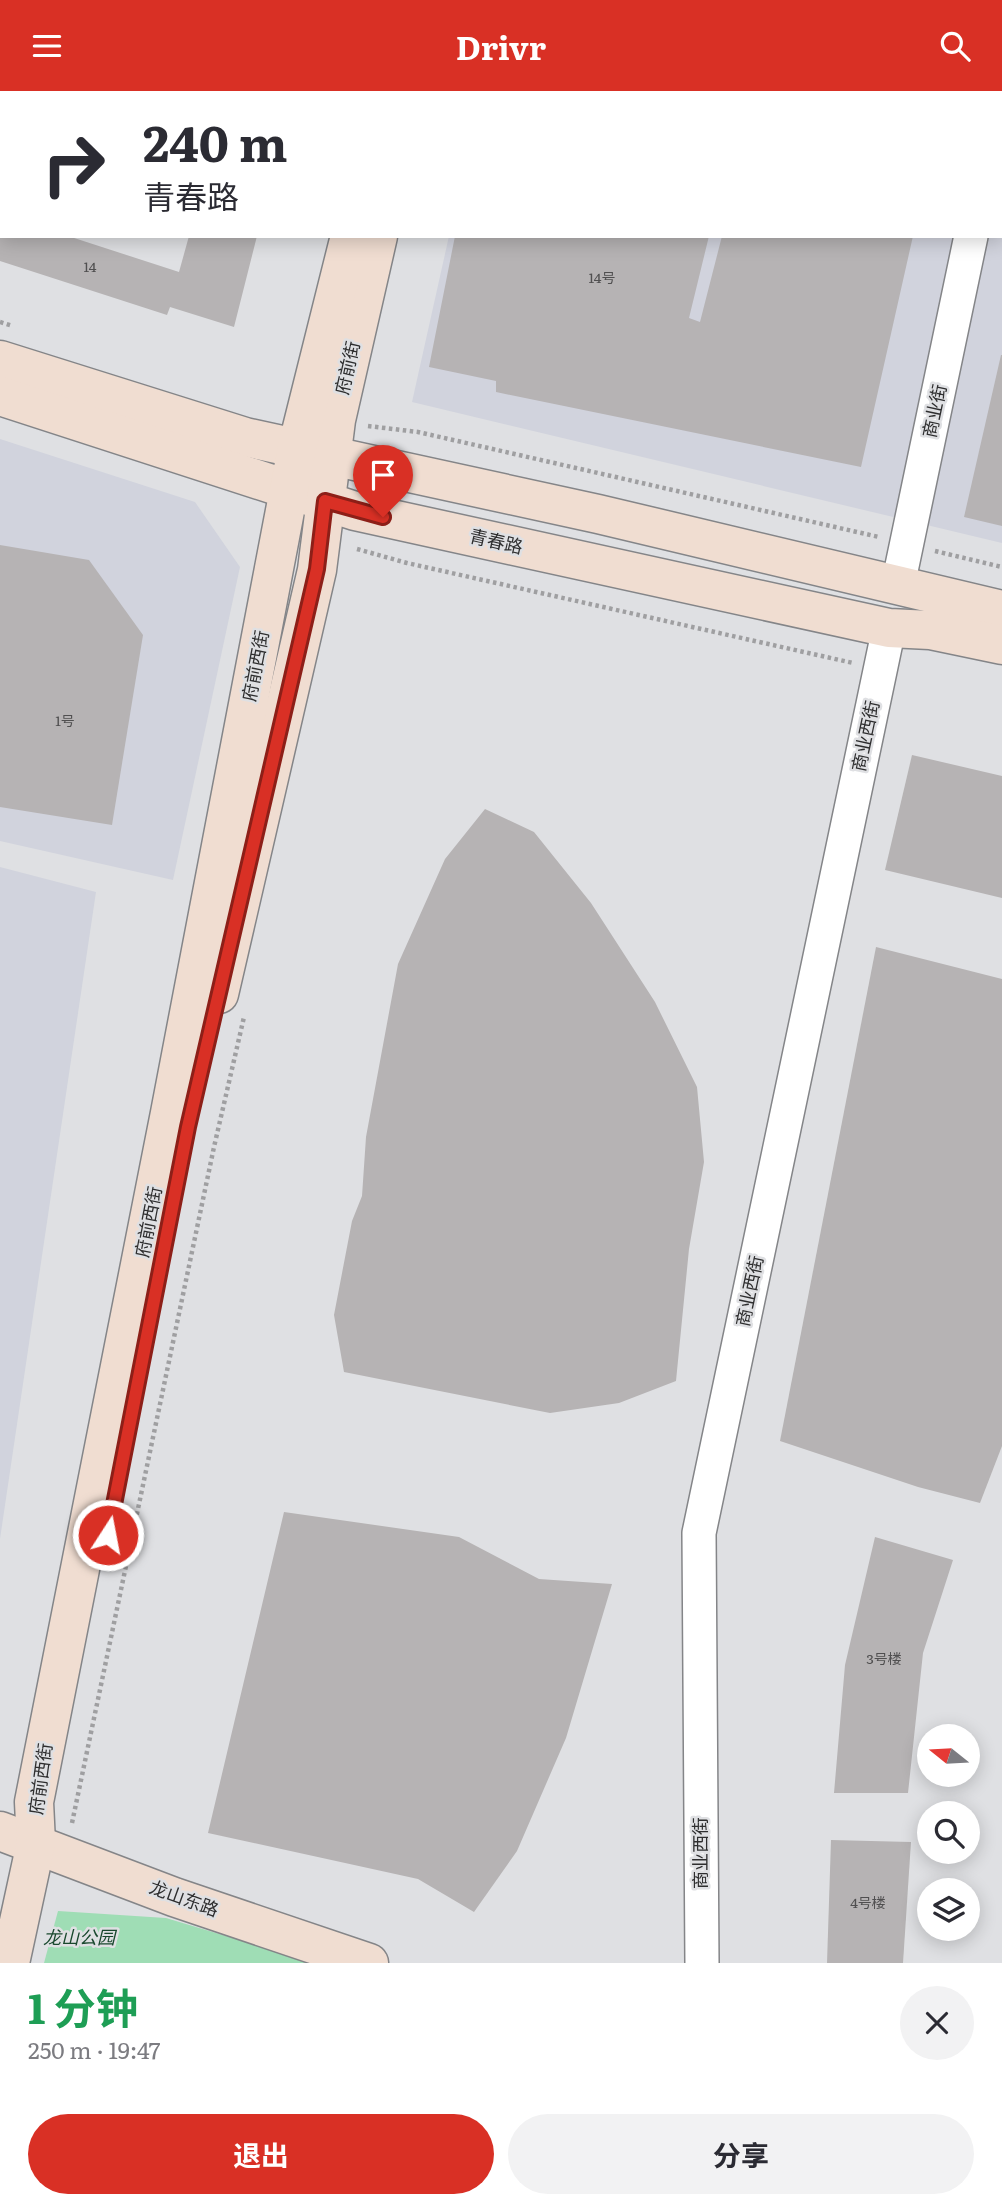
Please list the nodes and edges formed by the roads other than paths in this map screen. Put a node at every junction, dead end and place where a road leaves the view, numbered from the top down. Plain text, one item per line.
1 (350, 238) edge
2 (378, 238) edge
3 (971, 238) edge
4 (0, 359) edge
5 (0, 396) edge
6 (322, 441) junction
7 (308, 495) junction
8 (898, 585) junction
9 (1002, 610) edge
10 (889, 628) junction
11 (1002, 645) edge
12 (0, 1831) edge
13 (51, 1848) junction
14 (10, 1963) edge
15 (369, 1963) edge
16 (702, 1963) edge

1 - 6 main road, 府前街
2 - 6 main road, 府前街
3 - 8 street, 商业街
4 - 6 main road
5 - 7 main road, 青春路
6 - 7 main road, 府前街
6 - 8 main road
7 - 10 main road, 青春路
7 - 13 main road, 府前西街
8 - 9 main road
10 - 11 main road, 青春路
10 - 16 street, 商业西街
12 - 13 main road, 龙山东路
13 - 14 main road, 府前西街
13 - 15 main road, 龙山东路

